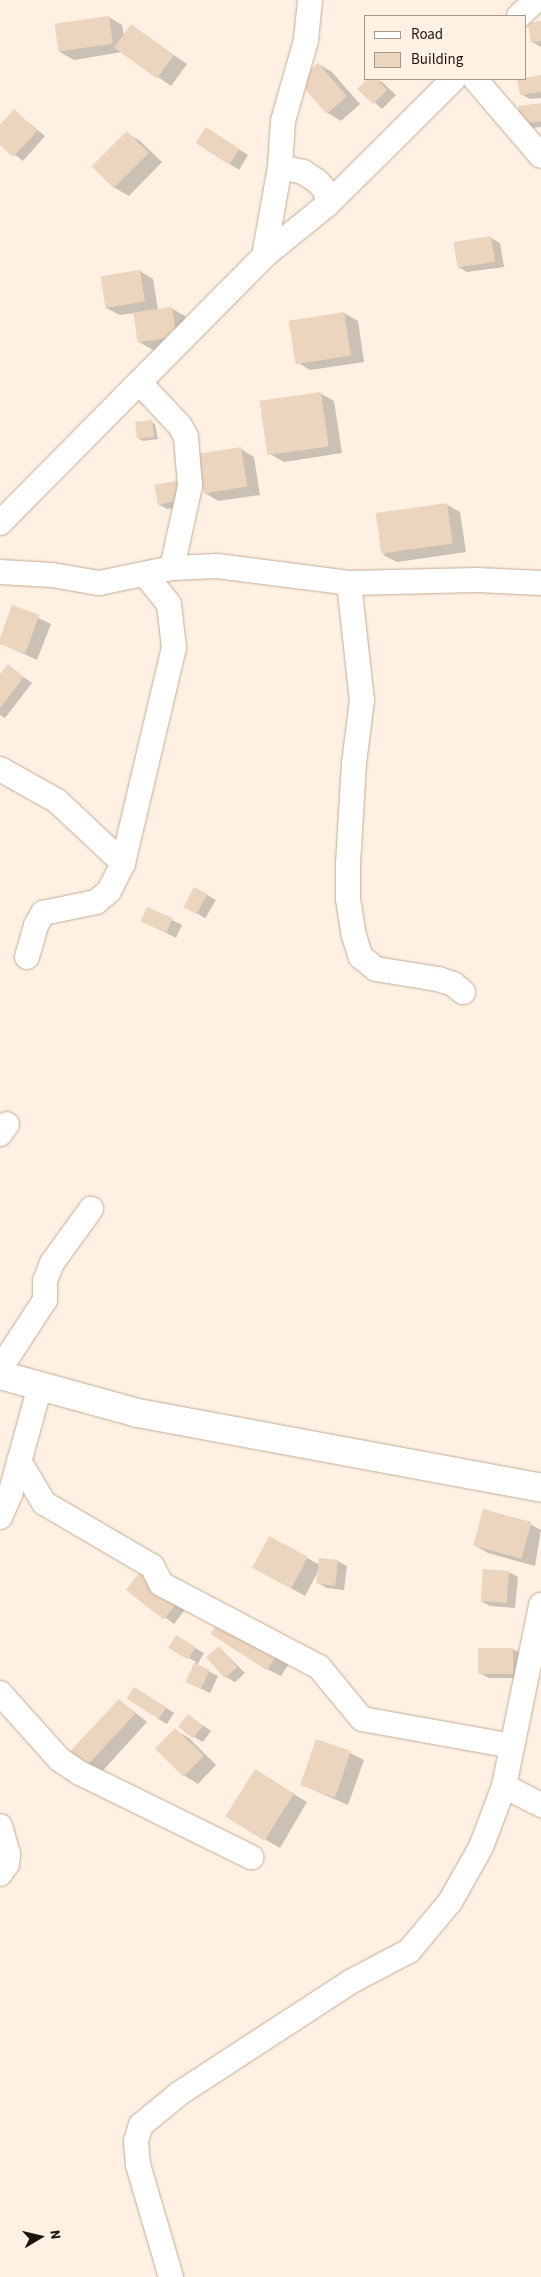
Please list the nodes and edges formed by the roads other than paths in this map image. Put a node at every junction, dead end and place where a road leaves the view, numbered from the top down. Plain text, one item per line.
1 (310, 0) edge
2 (536, 0) edge
3 (520, 15) edge
4 (453, 80) edge
5 (475, 80) edge
6 (541, 156) edge
7 (280, 167) junction
8 (328, 204) junction
9 (264, 256) junction
10 (139, 382) junction
11 (0, 523) edge
12 (172, 568) junction
13 (0, 572) edge
14 (145, 574) junction
15 (349, 583) junction
16 (541, 583) edge
17 (0, 769) edge
18 (123, 863) junction
19 (27, 957) dead end
20 (463, 992) dead end
21 (91, 1209) dead end
22 (0, 1369) edge
23 (0, 1376) edge
24 (40, 1386) junction
25 (19, 1461) junction
26 (541, 1488) edge
27 (0, 1518) edge
28 (541, 1606) edge
29 (0, 1693) edge
30 (512, 1746) junction
31 (504, 1786) junction
32 (541, 1805) edge
33 (0, 1826) edge
34 (251, 1857) dead end
35 (0, 1874) edge
36 (171, 2277) edge

1 - 7 street
2 - 3 street
4 - 8 street
5 - 6 street
7 - 8 street
7 - 9 street
8 - 9 street
9 - 10 street
10 - 11 street
10 - 12 street
12 - 14 street
12 - 15 street
13 - 14 street
14 - 18 street
15 - 16 street
15 - 20 street
17 - 18 street
18 - 19 street
21 - 22 street
23 - 24 main road
24 - 25 street
24 - 26 main road
25 - 27 street
25 - 30 street
28 - 30 street
29 - 34 street
30 - 31 street
31 - 32 street
31 - 36 street
33 - 35 street

